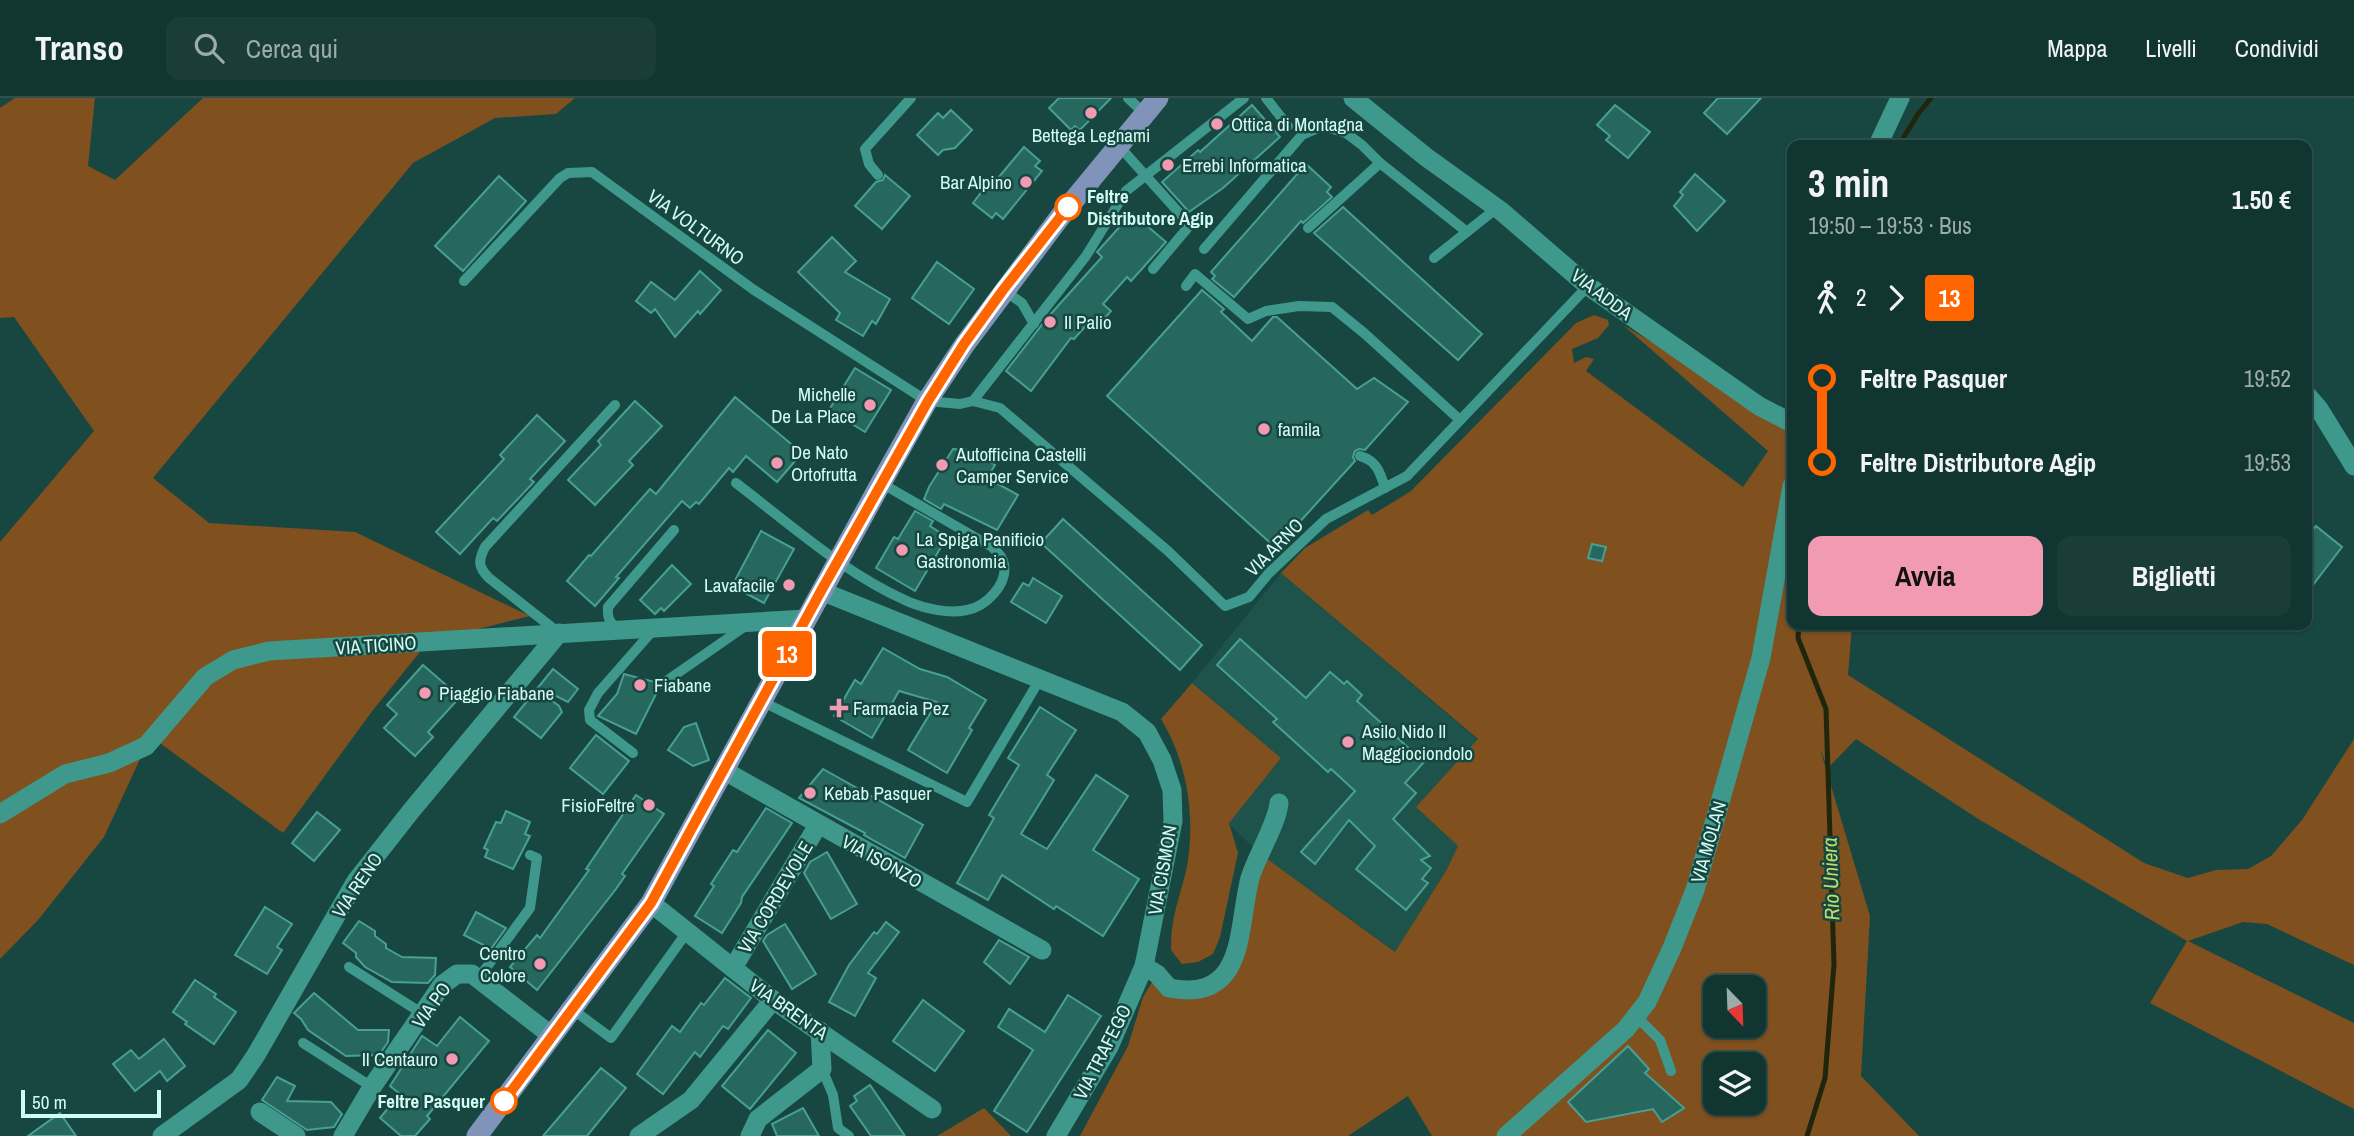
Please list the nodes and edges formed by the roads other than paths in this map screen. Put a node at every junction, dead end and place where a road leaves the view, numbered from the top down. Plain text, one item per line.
1 (911, 98) edge
2 (1128, 98) edge
3 (1244, 98) edge
4 (1266, 98) edge
5 (1353, 98) edge
6 (1373, 98) edge
7 (1900, 98) edge
8 (1155, 103) edge
9 (1288, 126) dead end
10 (1880, 140) edge
11 (1119, 146) junction
12 (1420, 153) junction
13 (1380, 163) junction
14 (878, 174) dead end
15 (1146, 176) junction
16 (1496, 208) junction
17 (1308, 228) dead end
18 (1467, 232) junction
19 (1205, 249) dead end
20 (1434, 258) dead end
21 (1153, 269) dead end
22 (464, 281) dead end
23 (1186, 286) dead end
24 (1588, 286) junction
25 (1003, 290) junction
26 (1034, 324) junction
27 (928, 401) junction
28 (972, 401) junction
29 (2312, 401) edge
30 (615, 405) dead end
31 (1460, 420) junction
32 (1787, 420) edge
33 (1360, 456) dead end
34 (2354, 466) edge
35 (736, 483) dead end
36 (881, 483) junction
37 (1385, 488) junction
38 (1787, 514) edge
39 (674, 530) dead end
40 (838, 561) junction
41 (821, 591) junction
42 (806, 619) junction
43 (750, 622) junction
44 (656, 628) junction
45 (619, 630) junction
46 (559, 633) junction
47 (1040, 679) junction
48 (662, 684) dead end
49 (761, 701) junction
50 (633, 754) dead end
51 (723, 771) junction
52 (1279, 803) dead end
53 (0, 814) edge
54 (818, 825) junction
55 (530, 855) dead end
56 (651, 903) junction
57 (687, 932) junction
58 (1042, 950) dead end
59 (1144, 966) junction
60 (349, 967) dead end
61 (733, 968) junction
62 (478, 979) junction
63 (773, 1000) junction
64 (572, 1009) junction
65 (423, 1014) junction
66 (1636, 1016) junction
67 (820, 1031) junction
68 (552, 1036) junction
69 (303, 1043) dead end
70 (822, 1069) junction
71 (1671, 1071) dead end
72 (372, 1087) junction
73 (932, 1109) dead end
74 (260, 1112) dead end
75 (162, 1136) edge
76 (296, 1136) edge
77 (343, 1136) edge
78 (477, 1136) edge
79 (639, 1136) edge
80 (750, 1136) edge
81 (849, 1136) edge
82 (1056, 1136) edge
83 (1506, 1136) edge

1 - 14 lane
2 - 8 lane
3 - 15 lane
4 - 9 lane
5 - 12 street, VIA ADDA
6 - 12 street, VIA ADDA
7 - 10 street
8 - 11 main road
11 - 15 lane
11 - 25 main road
12 - 16 street, VIA ADDA
13 - 17 lane
13 - 18 lane
13 - 19 lane
15 - 21 lane
15 - 26 lane
16 - 18 lane
16 - 24 street, VIA ADDA
18 - 20 lane
22 - 27 lane, VIA VOLTURNO
23 - 31 lane
24 - 31 lane, VIA ARNO
24 - 32 street, VIA ADDA
25 - 26 lane
25 - 27 main road
26 - 28 lane
27 - 28 lane, VIA ARNO
27 - 36 main road
28 - 37 lane, VIA ARNO
29 - 34 street
30 - 46 lane
31 - 37 lane, VIA ARNO
33 - 37 lane
35 - 40 lane
36 - 40 main road
36 - 40 lane
38 - 66 street, VIA MOLAN
39 - 45 lane
40 - 41 main road
41 - 42 main road
41 - 47 street, VIA CISMON
42 - 43 street, VIA TICINO
42 - 49 main road
43 - 44 street, VIA TICINO
43 - 48 lane
44 - 45 street, VIA TICINO
44 - 50 lane
45 - 46 street, VIA TICINO
46 - 53 street, VIA TICINO
46 - 75 street, VIA RENO
47 - 49 lane
47 - 59 street, VIA CISMON
49 - 51 main road
51 - 54 street, VIA ISONZO
51 - 56 main road
52 - 59 street
54 - 58 street, VIA ISONZO
54 - 61 street, VIA CORDEVOLE
55 - 62 lane
56 - 57 street, VIA BRENTA
56 - 64 main road
57 - 61 street, VIA BRENTA
57 - 64 lane
59 - 82 street, VIA TRAFEGO
60 - 65 lane
61 - 63 street, VIA BRENTA
62 - 65 street, VIA PO
62 - 68 street, VIA PO
63 - 67 street, VIA BRENTA
63 - 79 street
64 - 68 main road
65 - 72 street, VIA PO
66 - 71 lane
66 - 83 street, VIA MOLAN
67 - 70 street
67 - 73 street, VIA BRENTA
68 - 78 main road
69 - 72 lane
70 - 80 street
70 - 81 lane
72 - 77 street, VIA PO
74 - 76 street

